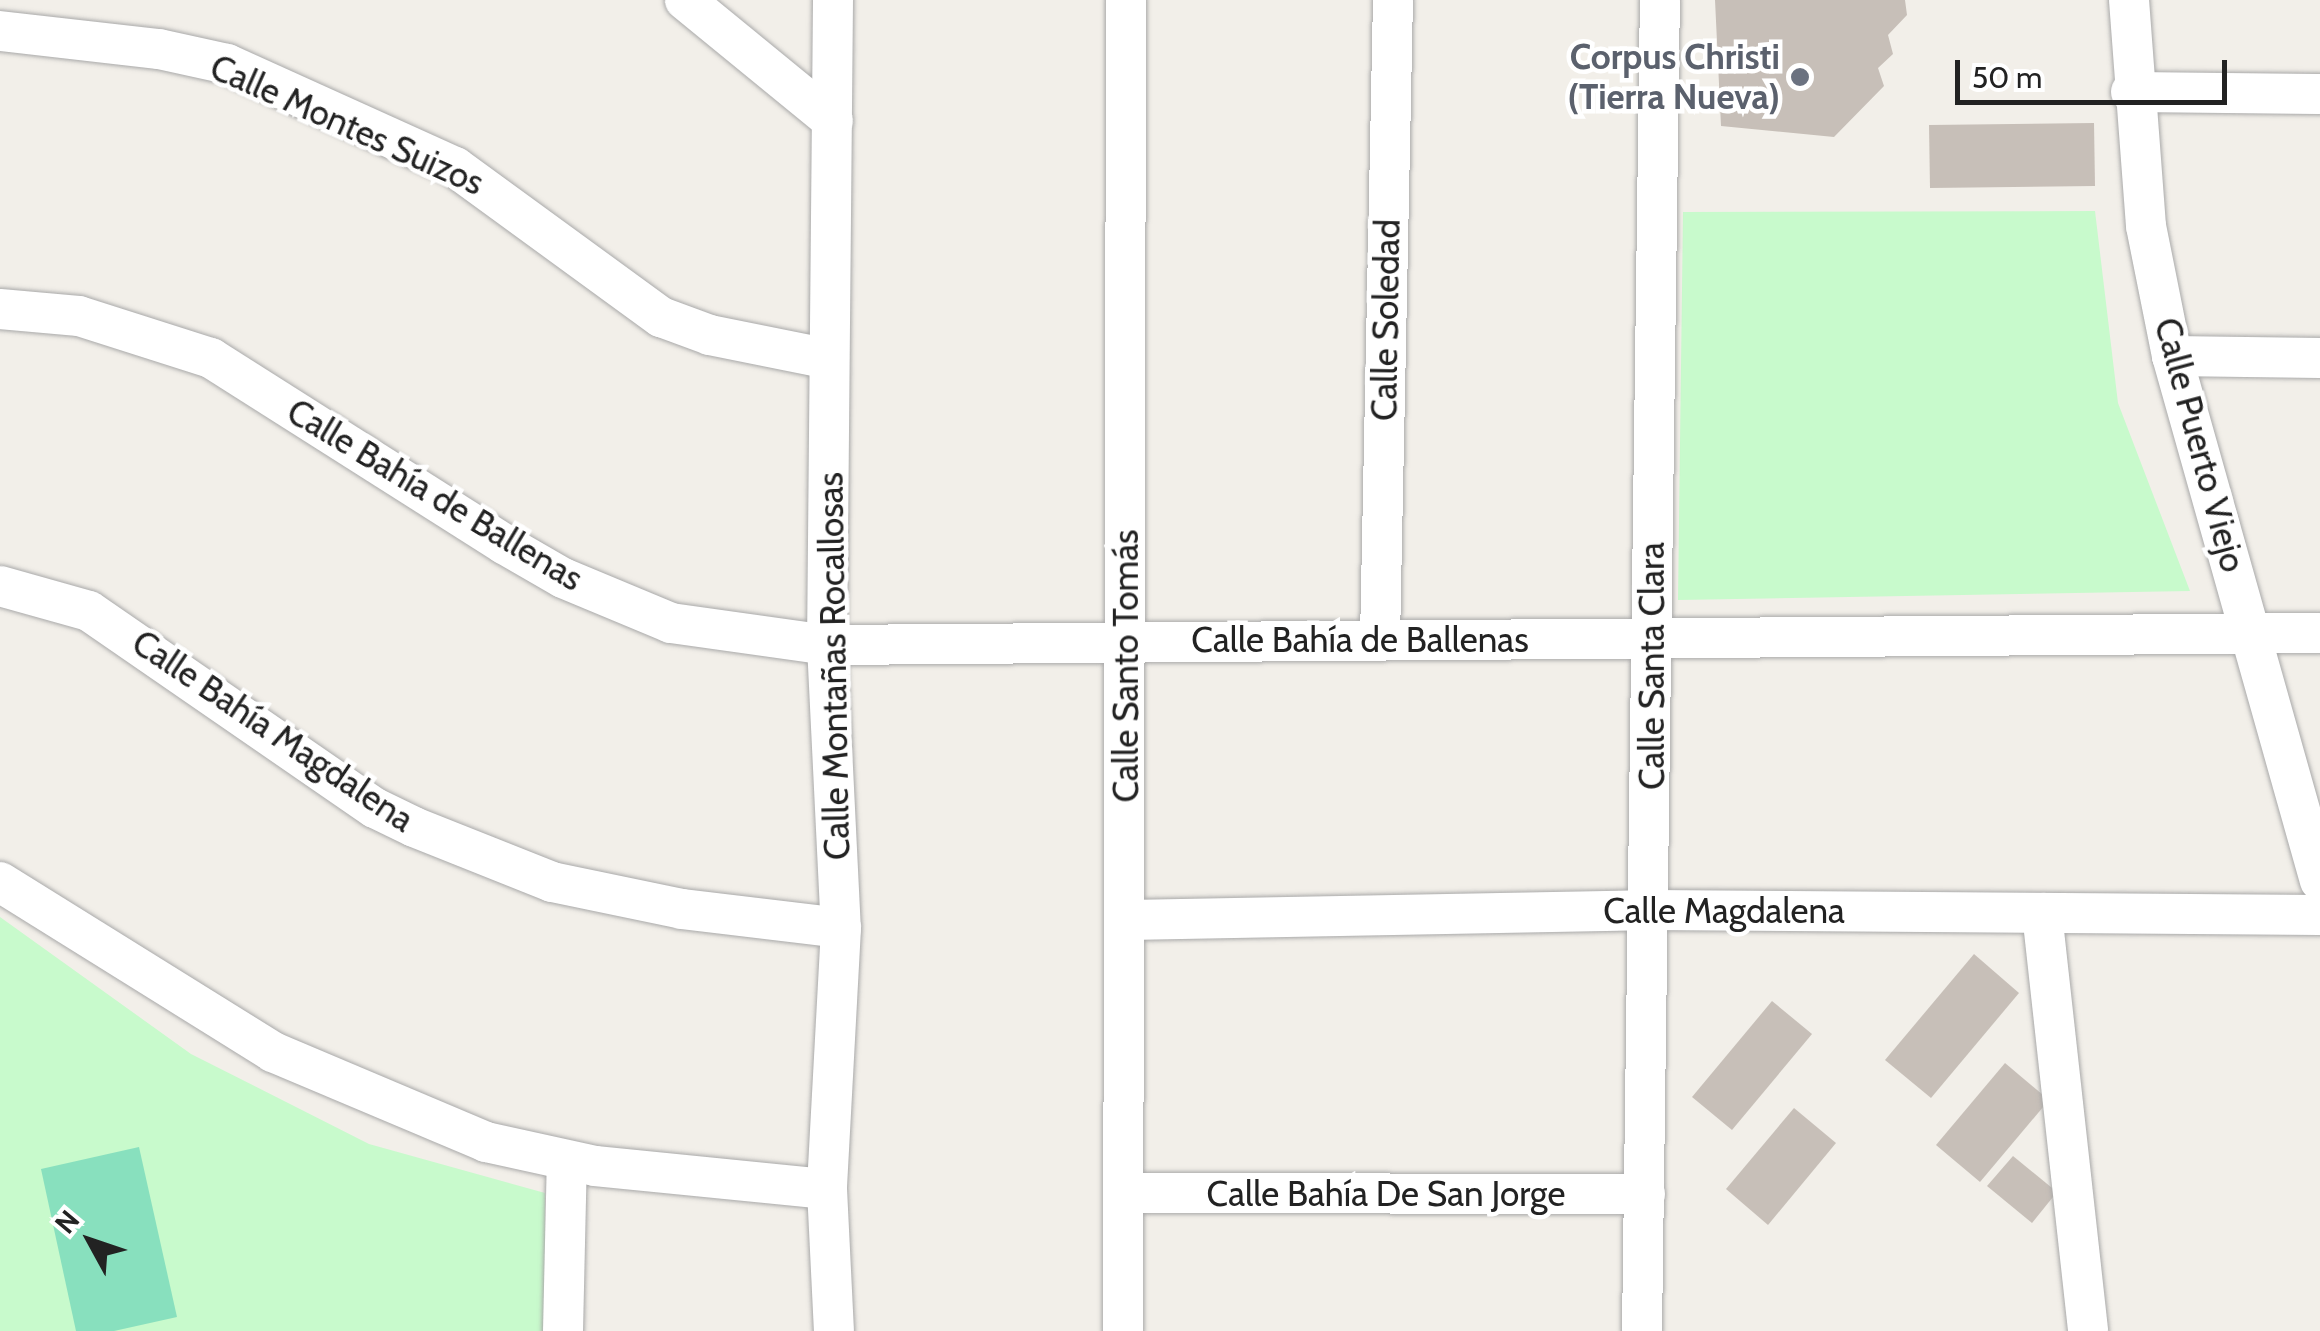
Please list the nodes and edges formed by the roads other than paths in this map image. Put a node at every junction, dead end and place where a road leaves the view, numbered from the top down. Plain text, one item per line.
1 (686, 0) edge
2 (833, 0) edge
3 (1126, 0) edge
4 (1393, 0) edge
5 (1660, 0) edge
6 (2129, 0) edge
7 (0, 32) edge
8 (2131, 92) junction
9 (2320, 94) edge
10 (833, 121) junction
11 (0, 310) edge
12 (2172, 356) junction
13 (2320, 358) edge
14 (829, 359) junction
15 (0, 586) edge
16 (2252, 632) junction
17 (2320, 633) edge
18 (1650, 638) junction
19 (1380, 640) junction
20 (1126, 642) junction
21 (827, 645) junction
22 (2320, 881) edge
23 (0, 882) edge
24 (1652, 910) junction
25 (2042, 913) junction
26 (2320, 915) edge
27 (1128, 920) junction
28 (842, 928) junction
29 (567, 1161) junction
30 (827, 1189) junction
31 (1126, 1193) junction
32 (1645, 1194) junction
33 (563, 1331) edge
34 (834, 1331) edge
35 (1123, 1331) edge
36 (1642, 1331) edge
37 (2088, 1331) edge

1 - 10 street
2 - 10 street, Calle Montañas Rocallosas
3 - 20 street, Calle Santo Tomás
4 - 19 street, Calle Soledad
5 - 18 street, Calle Santa Clara
6 - 8 street, Calle Puerto Viejo
7 - 14 street, Calle Montes Suizos
8 - 9 street
8 - 12 street, Calle Puerto Viejo
10 - 14 street, Calle Montañas Rocallosas
11 - 21 street, Calle Bahía de Ballenas
12 - 13 street
12 - 16 street, Calle Puerto Viejo
14 - 21 street, Calle Montañas Rocallosas
15 - 28 street, Calle Bahía Magdalena
16 - 17 street, Calle Bahía de Ballenas
16 - 18 street, Calle Bahía de Ballenas
16 - 22 street, Calle Puerto Viejo
18 - 19 street, Calle Bahía de Ballenas
18 - 24 street, Calle Santa Clara
19 - 20 street, Calle Bahía de Ballenas
20 - 21 street, Calle Bahía de Ballenas
20 - 27 street, Calle Santo Tomás
21 - 28 street, Calle Montañas Rocallosas
23 - 29 street
24 - 25 street, Calle Magdalena
24 - 27 street, Calle Magdalena
24 - 32 street, Calle Santa Clara
25 - 26 street, Calle Magdalena
25 - 37 street
27 - 31 street, Calle Santo Tomás
28 - 30 street, Calle Montañas Rocallosas
29 - 30 street
29 - 33 street
30 - 34 street, Calle Montañas Rocallosas
31 - 32 street, Calle Bahía De San Jorge
31 - 35 street, Calle Santo Tomás
32 - 36 street, Calle Santa Clara

